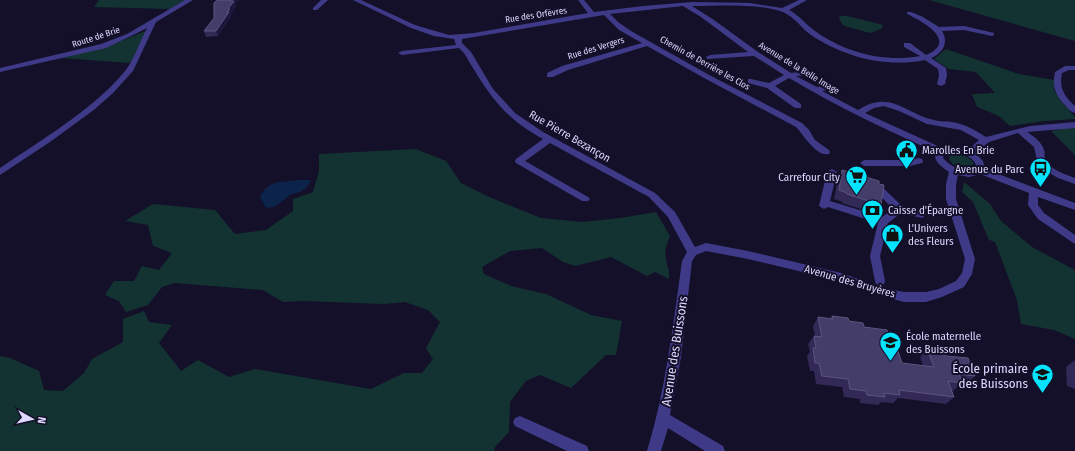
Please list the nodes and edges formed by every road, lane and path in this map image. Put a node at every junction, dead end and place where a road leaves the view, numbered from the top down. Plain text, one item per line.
1 (190, 0) edge
2 (325, 0) edge
3 (356, 0) edge
4 (581, 0) edge
5 (676, 0) edge
6 (764, 0) edge
7 (804, 0) edge
8 (684, 4) junction
9 (315, 8) dead end
10 (765, 8) junction
11 (784, 10) junction
12 (606, 13) junction
13 (909, 13) dead end
14 (593, 15) junction
15 (153, 22) junction
16 (937, 29) junction
17 (992, 34) dead end
18 (458, 37) junction
19 (648, 43) junction
20 (907, 45) dead end
21 (461, 46) junction
22 (402, 53) dead end
23 (754, 54) junction
24 (710, 57) dead end
25 (925, 57) junction
26 (1075, 68) edge
27 (0, 70) edge
28 (812, 73) dead end
29 (550, 75) dead end
30 (790, 76) junction
31 (751, 81) dead end
32 (941, 84) dead end
33 (770, 86) junction
34 (831, 87) dead end
35 (815, 91) junction
36 (798, 106) dead end
37 (1075, 111) edge
38 (859, 112) junction
39 (1075, 125) edge
40 (1020, 131) junction
41 (549, 139) junction
42 (985, 140) junction
43 (942, 151) junction
44 (826, 152) dead end
45 (969, 154) junction
46 (919, 161) dead end
47 (864, 163) dead end
48 (954, 171) junction
49 (980, 171) junction
50 (0, 172) edge
51 (832, 172) dead end
52 (866, 179) edge
53 (1075, 181) edge
54 (1034, 192) junction
55 (585, 199) dead end
56 (1075, 207) edge
57 (899, 209) junction
58 (922, 214) dead end
59 (883, 221) junction
60 (1075, 240) edge
61 (692, 252) junction
62 (880, 281) dead end
63 (663, 418) junction
64 (520, 422) dead end
65 (582, 451) edge
66 (654, 451) edge
67 (718, 451) edge

1 - 15 street, Route de Brie
2 - 9 street
3 - 18 street
4 - 14 street
5 - 8 street, Avenue de la Belle Image
6 - 10 street
7 - 11 street
8 - 10 street, Rue des Orfèvres
8 - 12 street, Rue des Orfèvres
8 - 23 street, Avenue de la Belle Image
10 - 11 street, Rue des Orfèvres
11 - 25 street
12 - 14 street, Rue des Orfèvres
12 - 19 street, Chemin de Derrière les Clos
13 - 16 street
14 - 18 street, Rue des Orfèvres
15 - 27 street, Route de Brie
15 - 50 street
16 - 17 street
16 - 25 street
18 - 21 street, Rue Pierre Bezançon
19 - 29 street, Rue des Vergers
19 - 44 street, Chemin de Derrière les Clos
20 - 25 street
21 - 22 street
21 - 41 street, Rue Pierre Bezançon
23 - 24 street
23 - 30 street, Avenue de la Belle Image
25 - 32 street
26 - 37 street
28 - 30 street
30 - 33 street
30 - 35 street, Avenue de la Belle Image
31 - 33 street
33 - 36 street
34 - 35 street
35 - 38 street, Avenue de la Belle Image
38 - 42 street
38 - 43 street, Avenue de la Belle Image
39 - 40 street
40 - 42 street
40 - 53 street
41 - 55 street
41 - 61 street, Rue Pierre Bezançon
42 - 45 street
43 - 45 street
43 - 48 street
45 - 49 street
46 - 47 street
48 - 49 street
48 - 61 street, Avenue des Bruyères
49 - 54 street
51 - 59 street
52 - 57 street
54 - 56 street
54 - 60 street
57 - 58 street
57 - 59 street
59 - 62 street
61 - 63 street, Avenue des Buissons
63 - 66 street, Avenue des Buissons
63 - 67 street
64 - 65 street

